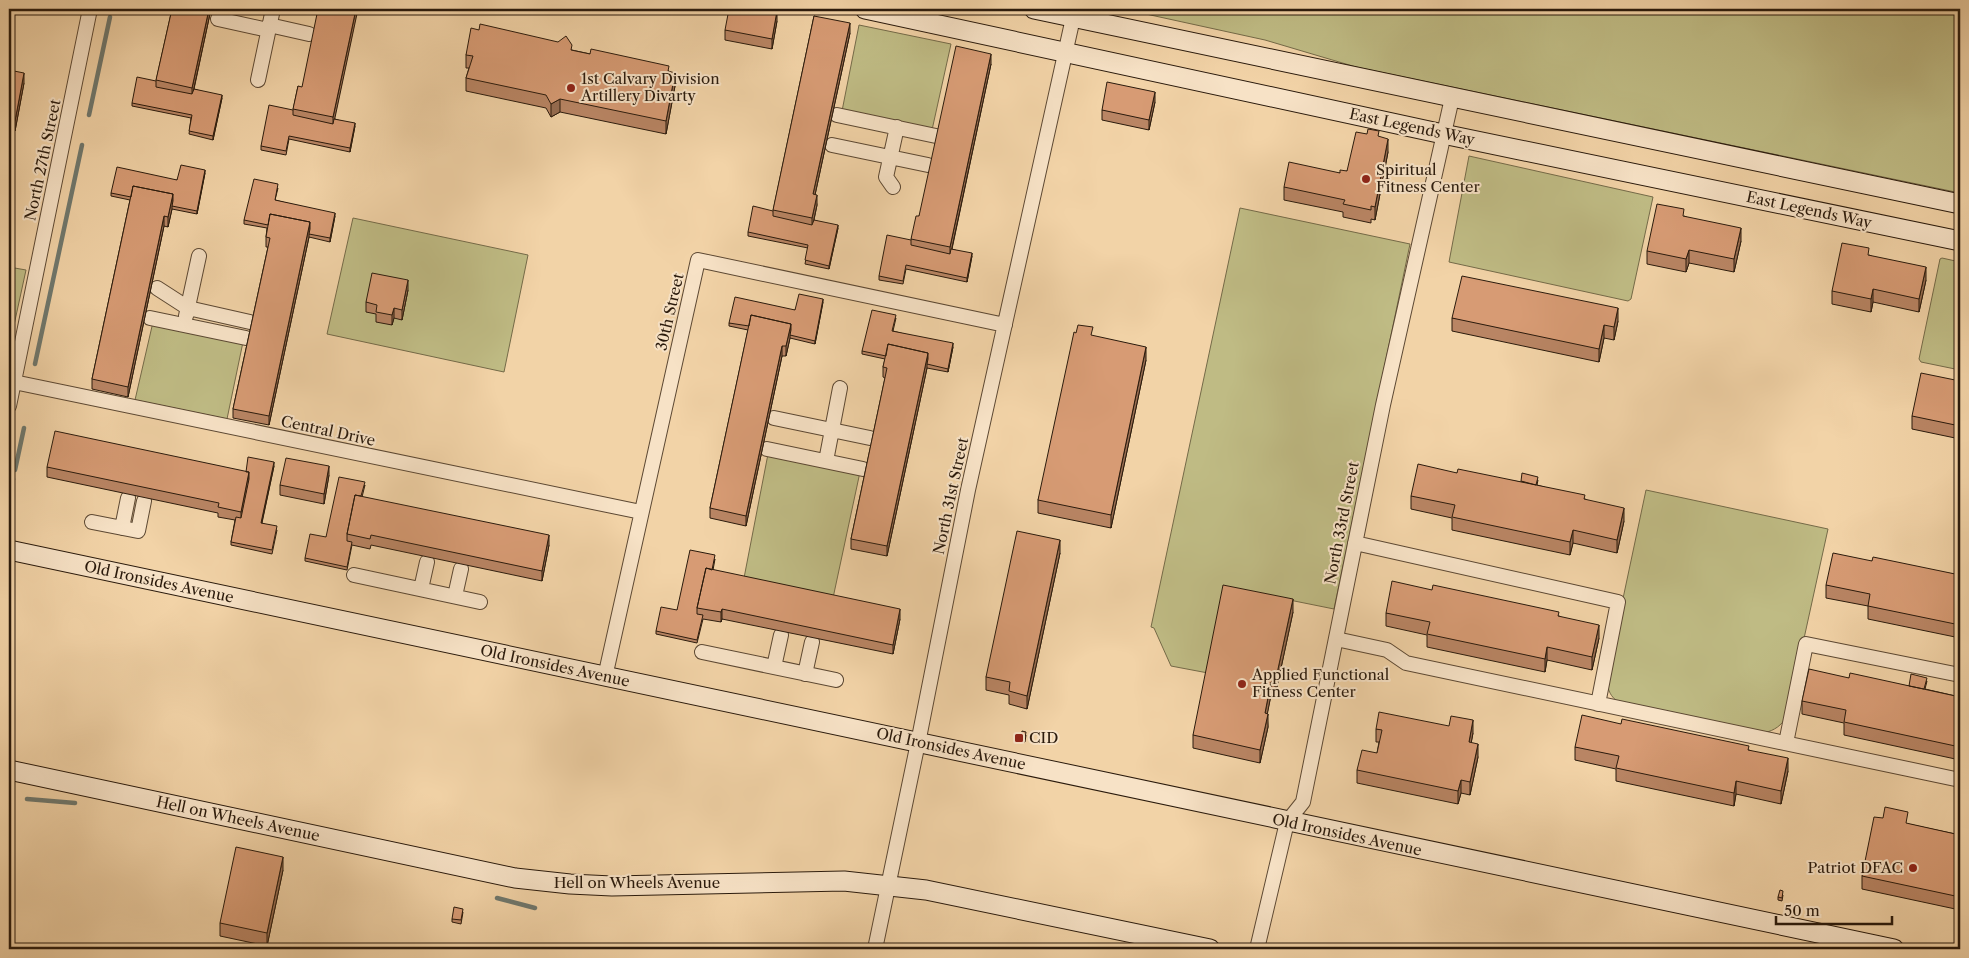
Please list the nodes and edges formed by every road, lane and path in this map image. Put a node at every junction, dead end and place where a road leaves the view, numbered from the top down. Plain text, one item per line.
1 (90, 9) edge
2 (273, 9) edge
3 (865, 9) edge
4 (1034, 9) edge
5 (1075, 13) edge
6 (218, 19) dead end
7 (269, 28) junction
8 (309, 34) dead end
9 (1066, 51) junction
10 (258, 80) dead end
11 (1452, 98) junction
12 (838, 115) dead end
13 (897, 127) junction
14 (1444, 134) junction
15 (936, 136) edge
16 (832, 145) dead end
17 (890, 158) junction
18 (928, 166) edge
19 (893, 187) dead end
20 (1960, 204) edge
21 (1960, 241) edge
22 (199, 256) dead end
23 (157, 288) dead end
24 (188, 308) junction
25 (150, 318) dead end
26 (250, 322) edge
27 (184, 325) junction
28 (1005, 325) junction
29 (246, 338) edge
30 (11, 382) edge
31 (840, 388) dead end
32 (9, 406) edge
33 (774, 418) dead end
34 (832, 430) junction
35 (870, 438) edge
36 (768, 449) dead end
37 (826, 461) junction
38 (863, 469) dead end
39 (128, 498) dead end
40 (144, 501) dead end
41 (641, 512) junction
42 (92, 522) dead end
43 (122, 528) junction
44 (1355, 543) junction
45 (9, 550) edge
46 (428, 562) dead end
47 (461, 569) dead end
48 (354, 575) dead end
49 (421, 589) junction
50 (455, 596) junction
51 (480, 602) dead end
52 (781, 635) dead end
53 (1336, 639) junction
54 (812, 642) dead end
55 (702, 652) dead end
56 (774, 667) junction
57 (805, 674) junction
58 (1960, 675) edge
59 (605, 677) junction
60 (836, 680) dead end
61 (1598, 704) junction
62 (919, 742) junction
63 (1786, 743) junction
64 (9, 770) edge
65 (1960, 780) edge
66 (1287, 822) junction
67 (888, 885) junction
68 (875, 949) edge
69 (1210, 949) edge
70 (1257, 949) edge
71 (1894, 949) edge

1 - 30 street, North 27th Street
2 - 7 street
3 - 9 street, East Legends Way
4 - 5 street
5 - 9 street, North 31st Street
5 - 11 street
6 - 7 street
7 - 8 street
7 - 10 street
9 - 14 street, East Legends Way
9 - 28 street, North 31st Street
11 - 14 street, North 33rd Street
11 - 20 street
12 - 13 street
13 - 15 street
13 - 17 street
14 - 21 street, East Legends Way
14 - 44 street, North 33rd Street
16 - 17 street
17 - 18 street
17 - 19 street
22 - 24 street
23 - 24 street
24 - 26 street
24 - 27 street
25 - 27 street
27 - 29 street
28 - 41 street, 30th Street
28 - 62 street, North 31st Street
30 - 32 street, North 27th Street
30 - 41 street, Central Drive
31 - 34 street
33 - 34 street
34 - 35 street
34 - 37 street
36 - 37 street
37 - 38 street
39 - 43 street
40 - 43 street
41 - 59 street, 30th Street
42 - 43 street
44 - 53 street, North 33rd Street
44 - 61 street
45 - 59 street, Old Ironsides Avenue
46 - 49 street
47 - 50 street
48 - 49 street
49 - 50 street
50 - 51 street
52 - 56 street
53 - 61 street
53 - 66 street, North 33rd Street
54 - 57 street
55 - 56 street
56 - 57 street
57 - 60 street
58 - 63 street
59 - 62 street, Old Ironsides Avenue
61 - 63 street
62 - 66 street, Old Ironsides Avenue
62 - 67 street, North 31st Street
63 - 65 street
64 - 67 street, Hell on Wheels Avenue
66 - 70 street, North 33rd Street
66 - 71 street, Old Ironsides Avenue
67 - 68 street, North 31st Street
67 - 69 street, Hell on Wheels Avenue

